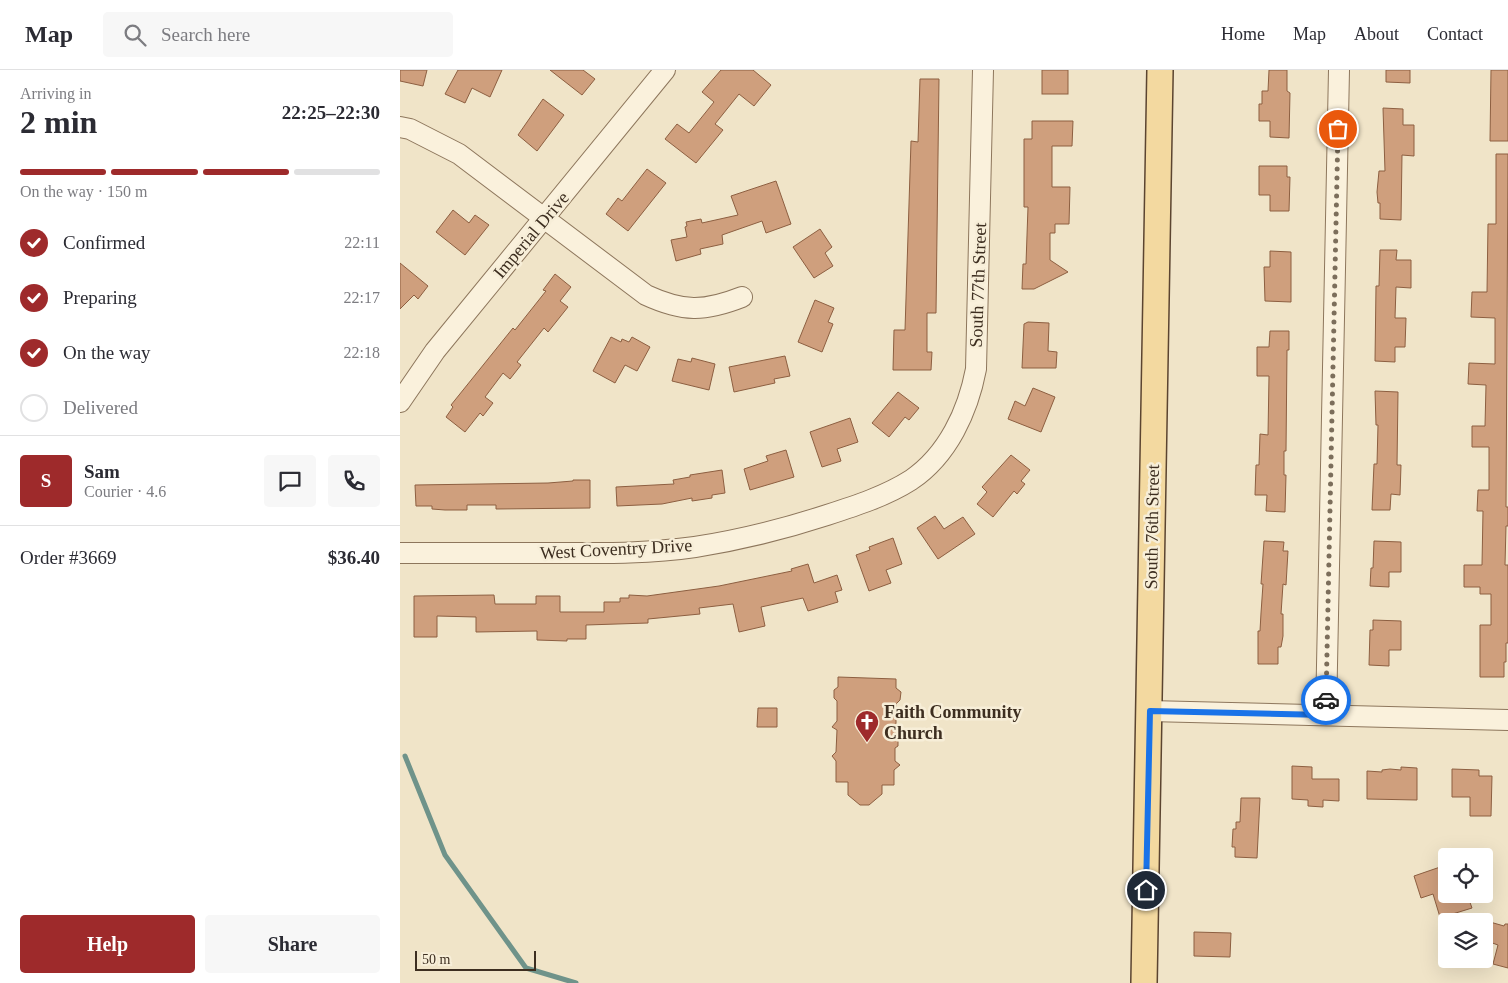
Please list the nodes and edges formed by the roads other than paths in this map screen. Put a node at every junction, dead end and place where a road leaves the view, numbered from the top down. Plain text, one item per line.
1 (665, 70) edge
2 (983, 70) edge
3 (1160, 70) edge
4 (1339, 70) edge
5 (400, 127) edge
6 (545, 218) junction
7 (742, 297) dead end
8 (400, 402) edge
9 (912, 479) joint
10 (400, 553) edge
11 (1150, 711) junction
12 (1326, 715) junction
13 (1508, 720) edge
14 (1144, 983) edge

1 - 6 street, Imperial Drive
2 - 9 street, South 77th Street
3 - 11 main road, South 76th Street
4 - 12 street
5 - 6 street
6 - 7 street
6 - 8 street, Imperial Drive
9 - 10 street, West Coventry Drive
11 - 12 street
11 - 14 main road, South 76th Street
12 - 13 street

